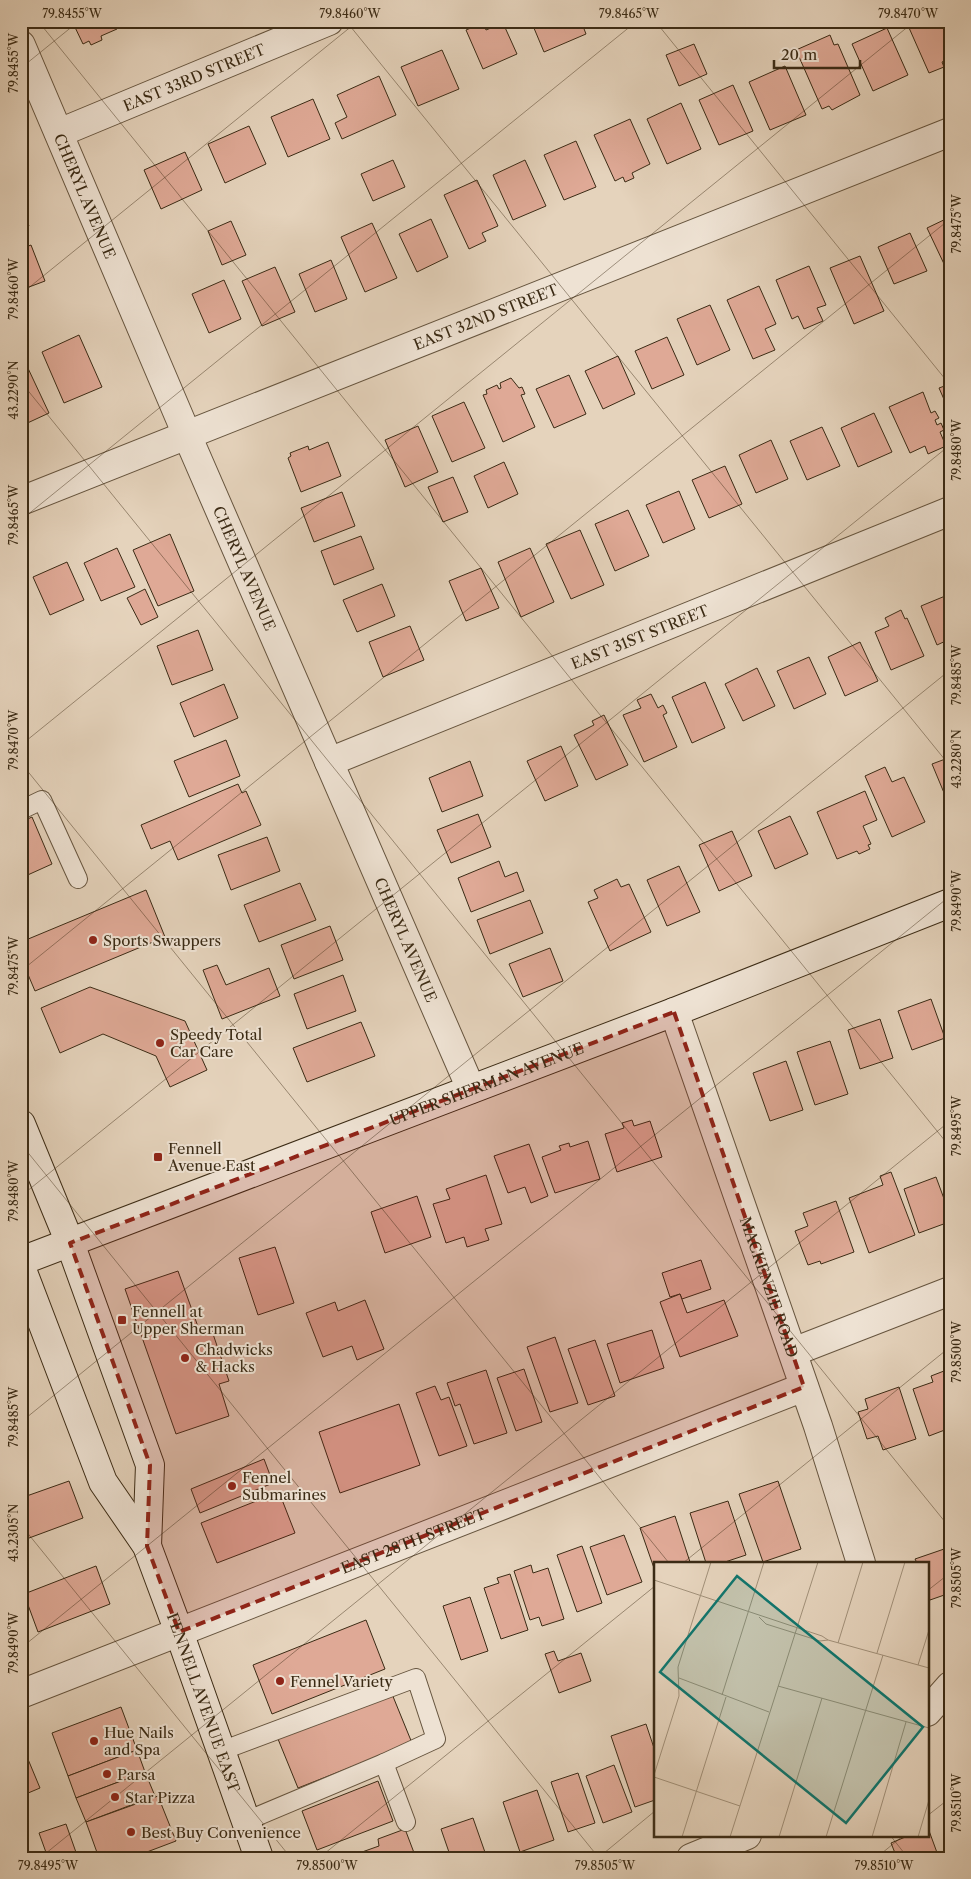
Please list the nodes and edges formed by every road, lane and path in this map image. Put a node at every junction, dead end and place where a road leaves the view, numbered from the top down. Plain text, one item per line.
1 (329, 21) edge
2 (21, 45) edge
3 (950, 132) edge
4 (59, 133) junction
5 (187, 435) junction
6 (21, 501) edge
7 (950, 511) edge
8 (329, 762) junction
9 (21, 810) edge
10 (78, 879) dead end
11 (950, 903) edge
12 (674, 1012) junction
13 (471, 1089) junction
14 (21, 1124) edge
15 (70, 1243) junction
16 (21, 1261) edge
17 (21, 1267) edge
18 (950, 1291) edge
19 (793, 1352) junction
20 (804, 1387) junction
21 (147, 1546) junction
22 (861, 1562) edge
23 (179, 1632) junction
24 (950, 1686) edge
25 (21, 1694) edge
26 (928, 1711) edge
27 (221, 1751) junction
28 (384, 1764) junction
29 (246, 1821) junction
30 (406, 1822) dead end
31 (745, 1836) edge
32 (259, 1858) edge
33 (691, 1858) edge

1 - 4 street, EAST 33RD STREET
2 - 4 street, CHERYL AVENUE
3 - 5 street, EAST 32ND STREET
4 - 5 street, CHERYL AVENUE
5 - 6 street, EAST 32ND STREET
5 - 8 street, CHERYL AVENUE
7 - 8 street, EAST 31ST STREET
8 - 13 street, CHERYL AVENUE
9 - 10 lane
11 - 12 street, UPPER SHERMAN AVENUE
12 - 13 street, UPPER SHERMAN AVENUE
12 - 19 street, MACKENZIE ROAD
13 - 15 street, UPPER SHERMAN AVENUE
14 - 15 street, FENNELL AVENUE EAST
15 - 16 street, UPPER SHERMAN AVENUE
15 - 21 street, FENNELL AVENUE EAST
17 - 21 street, FENNELL AVENUE EAST
18 - 19 street
19 - 20 street, MACKENZIE ROAD
20 - 22 street, MACKENZIE ROAD
20 - 23 street, EAST 28TH STREET
21 - 23 street, FENNELL AVENUE EAST
23 - 25 street, EAST 28TH STREET
23 - 27 street, FENNELL AVENUE EAST
24 - 26 street
27 - 28 lane
27 - 29 street, FENNELL AVENUE EAST
28 - 29 lane
28 - 30 lane
29 - 32 street, FENNELL AVENUE EAST
31 - 33 street

